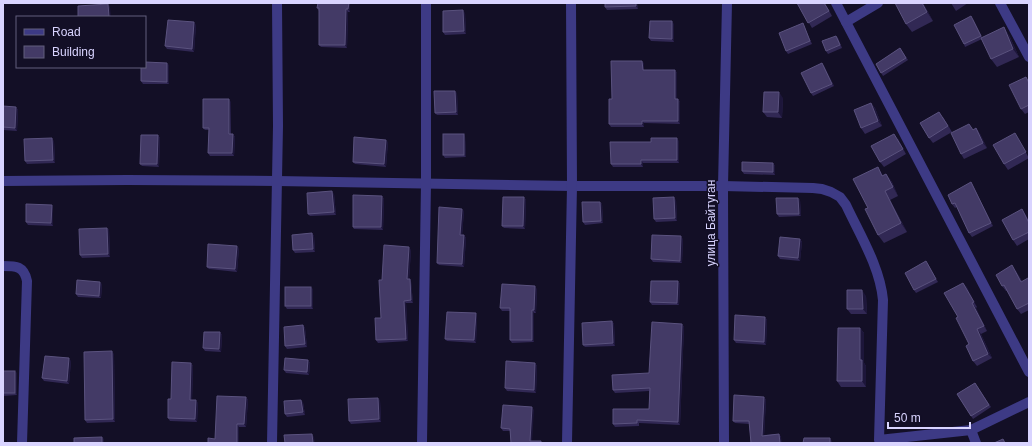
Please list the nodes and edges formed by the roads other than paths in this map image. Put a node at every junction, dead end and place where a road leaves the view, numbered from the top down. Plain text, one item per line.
1 (277, 3) edge
2 (426, 3) edge
3 (571, 3) edge
4 (727, 3) edge
5 (836, 3) edge
6 (878, 3) edge
7 (1000, 3) edge
8 (846, 22) junction
9 (1029, 57) edge
10 (3, 181) edge
11 (277, 181) junction
12 (426, 184) junction
13 (572, 186) junction
14 (724, 186) junction
15 (3, 266) edge
16 (1029, 372) edge
17 (1029, 402) edge
18 (971, 430) junction
19 (879, 441) edge
20 (22, 443) edge
21 (272, 443) edge
22 (422, 443) edge
23 (567, 443) edge
24 (724, 443) edge
25 (976, 443) edge

1 - 11 street
2 - 12 street
3 - 13 street
4 - 14 street, улица Байтуган
5 - 8 street
6 - 8 street
7 - 9 street
8 - 16 street
10 - 11 street
11 - 12 street
11 - 21 street
12 - 13 street
12 - 22 street
13 - 14 street
13 - 23 street
14 - 19 street
14 - 24 street, улица Байтуган
15 - 20 street
17 - 18 street
18 - 19 street
18 - 25 street

